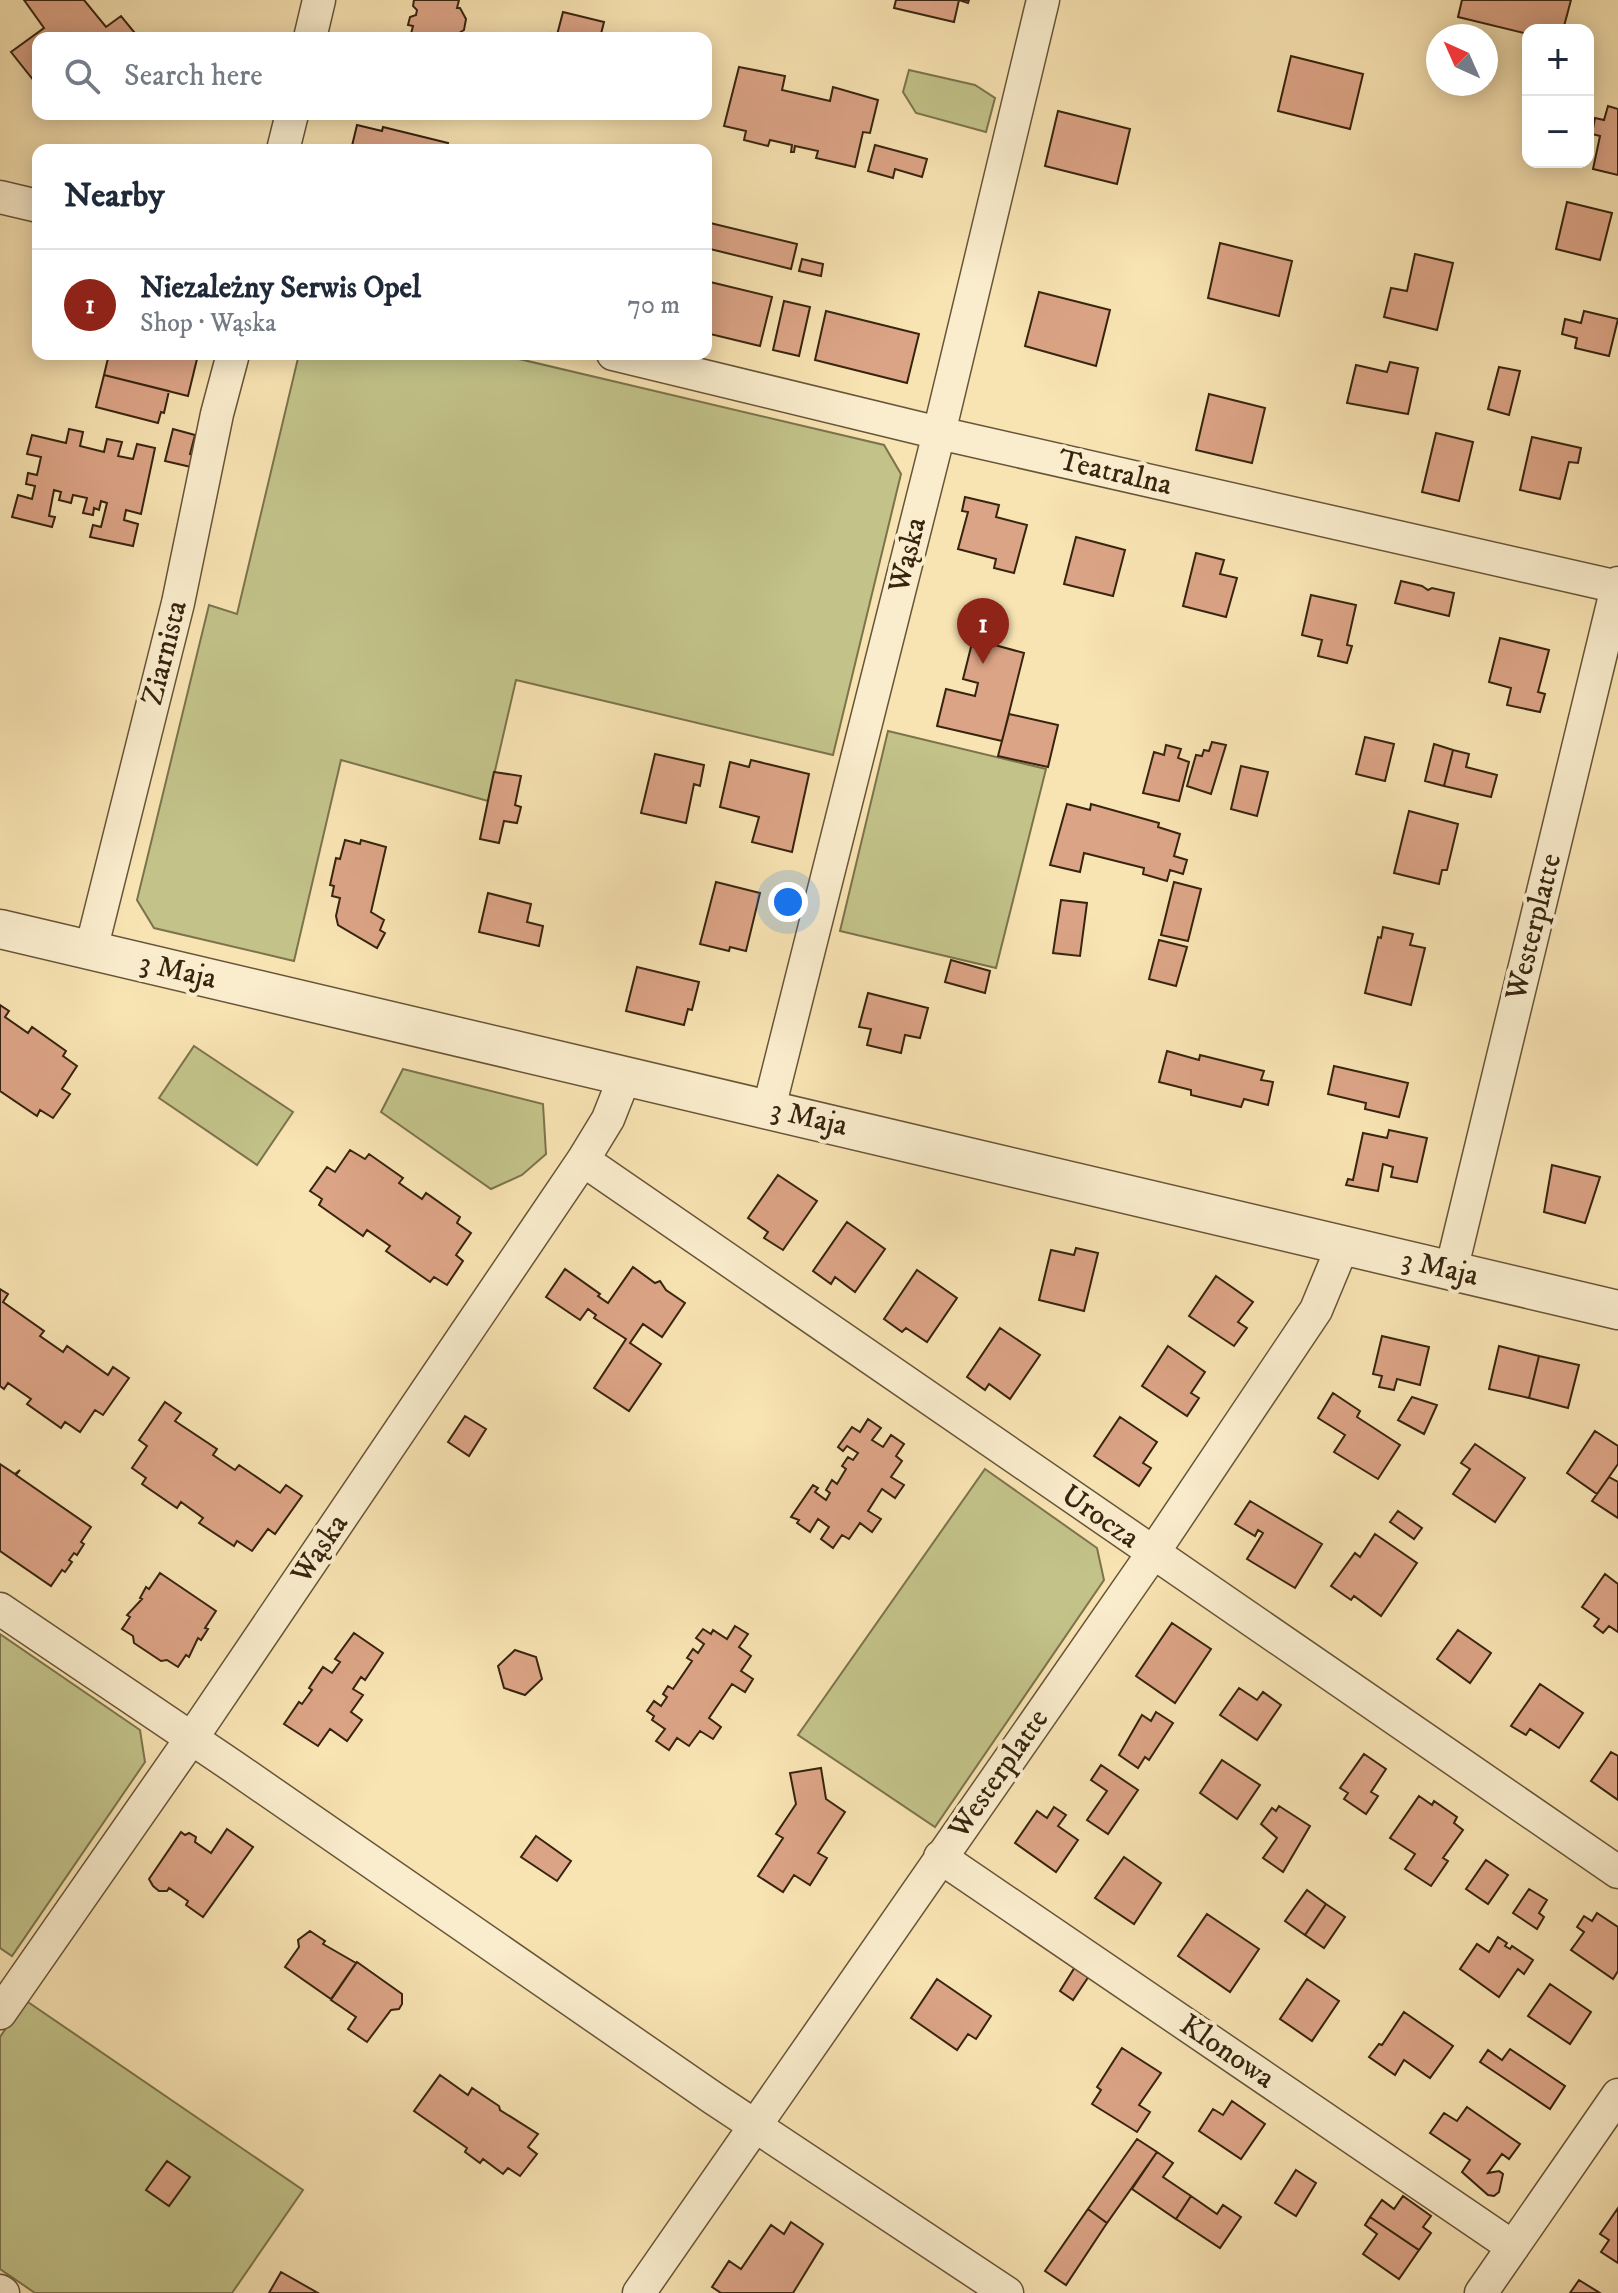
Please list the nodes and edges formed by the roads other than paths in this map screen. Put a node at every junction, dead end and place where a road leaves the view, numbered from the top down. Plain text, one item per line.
1 (319, 0) edge
2 (1043, 0) edge
3 (311, 32) edge
4 (290, 120) edge
5 (284, 144) edge
6 (0, 197) edge
7 (32, 205) edge
8 (231, 360) edge
9 (638, 360) edge
10 (939, 433) junction
11 (1618, 586) edge
12 (0, 929) edge
13 (91, 950) junction
14 (625, 1076) junction
15 (769, 1108) junction
16 (583, 1160) junction
17 (1343, 1245) junction
18 (1451, 1271) junction
19 (1618, 1310) edge
20 (1153, 1553) junction
21 (0, 1609) edge
22 (191, 1738) junction
23 (940, 1857) junction
24 (1618, 1872) edge
25 (0, 2013) edge
26 (1618, 2095) edge
27 (754, 2123) junction
28 (1513, 2247) junction
29 (639, 2293) edge
30 (1007, 2293) edge
31 (1481, 2293) edge

1 - 3 street
2 - 10 street, Wąska
4 - 5 street
6 - 7 street
8 - 13 street, Ziarnista
9 - 10 street, Teatralna
10 - 11 street, Teatralna
10 - 15 street, Wąska
11 - 18 street, Westerplatte
12 - 13 street, 3 Maja
13 - 14 street, 3 Maja
14 - 15 street, 3 Maja
14 - 16 street, Wąska
15 - 17 street, 3 Maja
16 - 20 street, Urocza
16 - 22 street, Wąska
17 - 18 street, 3 Maja
17 - 20 street, Westerplatte
18 - 19 street, 3 Maja
20 - 23 street, Westerplatte
20 - 24 street, Urocza
21 - 22 street
22 - 25 street, Wąska
22 - 27 street
23 - 27 street, Westerplatte
23 - 28 street, Klonowa
26 - 28 street
27 - 29 street, Westerplatte
27 - 30 street
28 - 31 street

